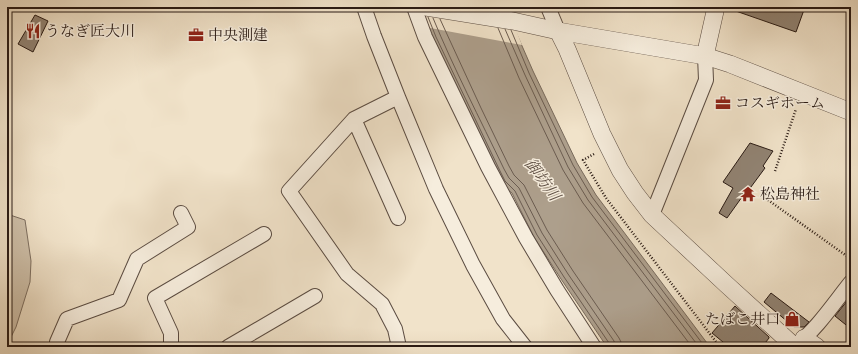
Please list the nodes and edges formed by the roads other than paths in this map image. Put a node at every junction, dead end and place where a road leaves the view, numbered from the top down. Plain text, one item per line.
1 (364, 7) edge
2 (414, 7) edge
3 (426, 7) edge
4 (548, 7) edge
5 (716, 7) edge
6 (558, 31) junction
7 (705, 56) junction
8 (398, 97) junction
9 (851, 112) edge
10 (354, 120) junction
11 (181, 213) dead end
12 (652, 215) junction
13 (398, 218) dead end
14 (264, 234) dead end
15 (851, 282) edge
16 (315, 296) dead end
17 (802, 345) edge
18 (59, 347) edge
19 (171, 347) edge
20 (228, 347) edge
21 (399, 347) edge
22 (526, 347) edge
23 (594, 347) edge

1 - 8 street
2 - 23 street
3 - 6 street
4 - 6 street
5 - 7 street
6 - 7 street
6 - 12 street
7 - 9 street
7 - 12 street
8 - 10 street
8 - 22 street
10 - 13 street
10 - 21 street
11 - 18 street
12 - 17 street
14 - 19 street
15 - 17 street
16 - 20 street

